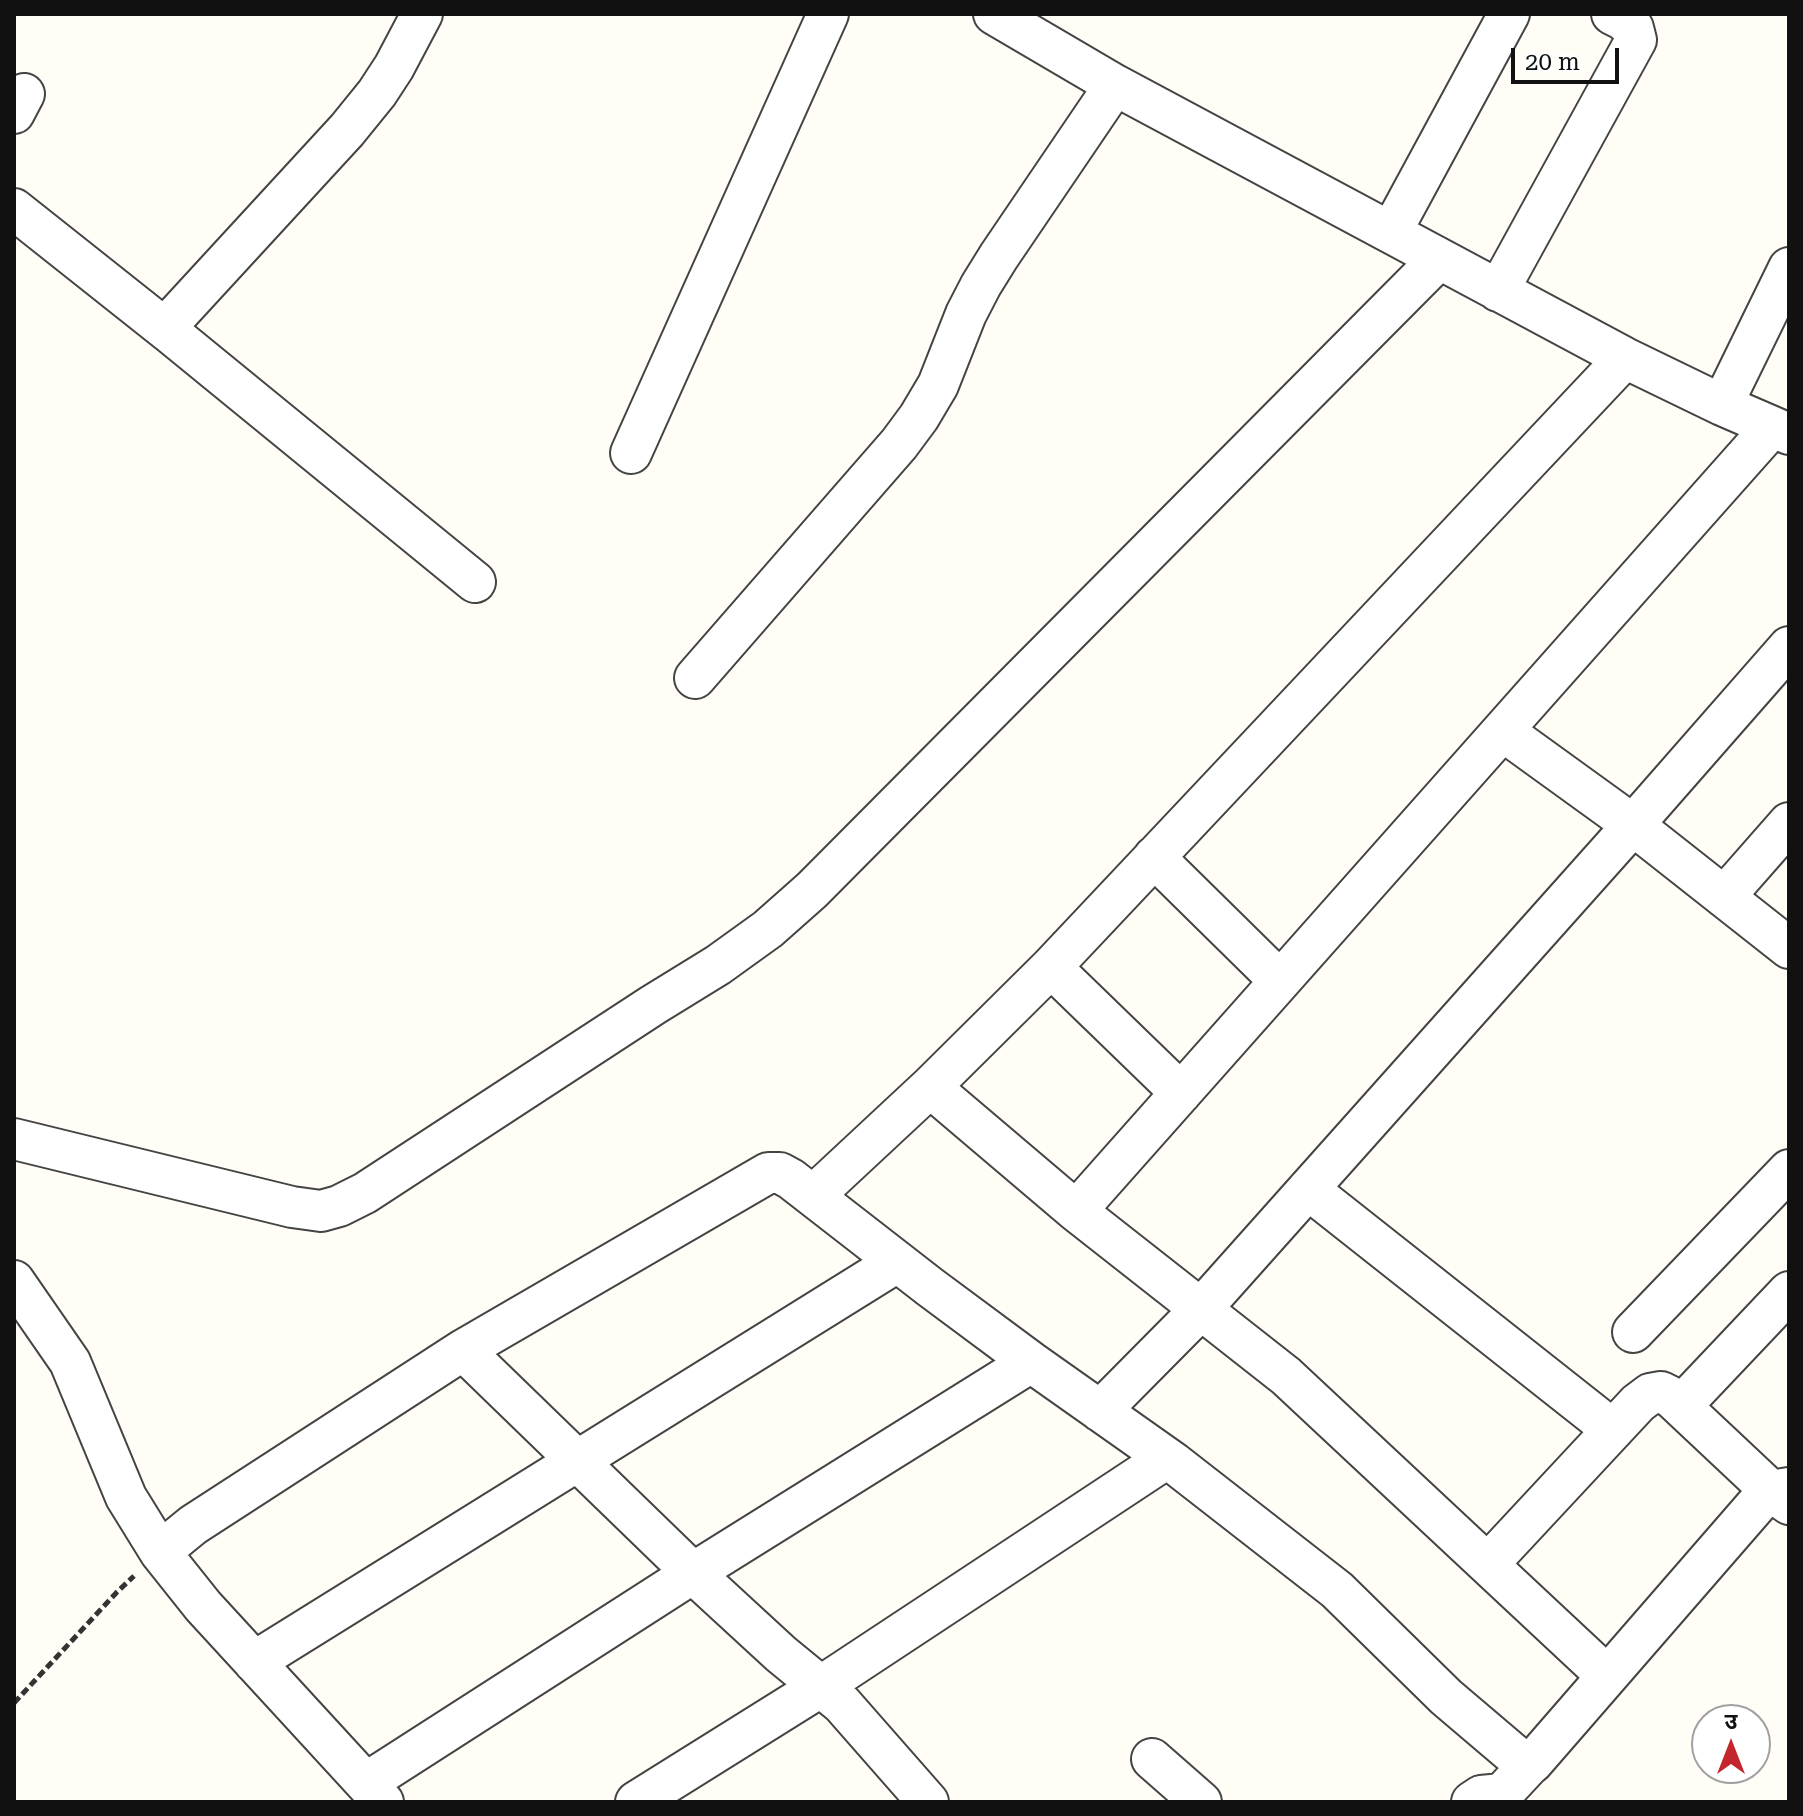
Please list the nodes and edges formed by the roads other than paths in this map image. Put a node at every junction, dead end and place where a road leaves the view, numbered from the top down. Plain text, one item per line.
1 (422, 14) edge
2 (828, 14) edge
3 (994, 14) edge
4 (1509, 14) edge
5 (1612, 14) edge
6 (1115, 85) junction
7 (14, 209) edge
8 (1391, 232) junction
9 (1439, 259) junction
10 (1789, 268) edge
11 (1498, 291) junction
12 (169, 332) junction
13 (1625, 358) junction
14 (1722, 405) junction
15 (1780, 431) edge
16 (631, 453) dead end
17 (475, 582) dead end
18 (1789, 647) edge
19 (695, 678) dead end
20 (1503, 731) junction
21 (1789, 823) edge
22 (1633, 825) junction
23 (1154, 857) junction
24 (1724, 897) junction
25 (1789, 948) edge
26 (1051, 967) junction
27 (1280, 981) junction
28 (930, 1087) junction
29 (1181, 1093) junction
30 (14, 1139) edge
31 (1789, 1170) edge
32 (1308, 1189) junction
33 (813, 1196) junction
34 (1076, 1211) junction
35 (897, 1262) junction
36 (14, 1281) edge
37 (1789, 1292) edge
38 (1201, 1309) junction
39 (1633, 1332) dead end
40 (463, 1350) junction
41 (1031, 1362) junction
42 (1681, 1406) junction
43 (1100, 1411) junction
44 (1613, 1430) junction
45 (1167, 1458) junction
46 (578, 1461) junction
47 (1783, 1494) edge
48 (160, 1552) junction
49 (1488, 1564) junction
50 (693, 1573) junction
51 (254, 1662) junction
52 (1607, 1676) junction
53 (820, 1687) junction
54 (1152, 1759) dead end
55 (1529, 1765) junction
56 (374, 1793) edge
57 (921, 1800) edge
58 (636, 1802) edge
59 (1201, 1802) edge
60 (1472, 1802) edge

1 - 12 street
2 - 16 street
3 - 6 street
4 - 8 street
5 - 11 street
6 - 8 street
6 - 19 street
7 - 12 street
8 - 9 street
9 - 11 street
9 - 30 street
10 - 14 street
11 - 13 street
12 - 17 street
13 - 14 street
13 - 23 street
14 - 15 street
15 - 20 street
18 - 22 street
20 - 22 street
20 - 27 street
21 - 24 street
22 - 24 street
22 - 32 street
23 - 26 street
23 - 27 street
24 - 25 street
26 - 28 street
26 - 29 street
27 - 29 street
28 - 33 street
28 - 34 street
29 - 34 street
31 - 39 street
32 - 38 street
32 - 44 street
33 - 35 street
33 - 40 street
34 - 38 street
35 - 41 street
35 - 46 street
36 - 48 street
37 - 42 street
38 - 43 street
38 - 49 street
40 - 46 street
40 - 48 street
41 - 43 street
41 - 50 street
42 - 44 street
42 - 47 street
43 - 45 street
44 - 49 street
45 - 53 street
45 - 55 street
46 - 50 street
46 - 51 street
47 - 52 street
48 - 51 street
49 - 52 street
50 - 53 street
50 - 56 street
51 - 56 street
52 - 55 street
53 - 57 street
53 - 58 street
54 - 59 street
55 - 60 street

